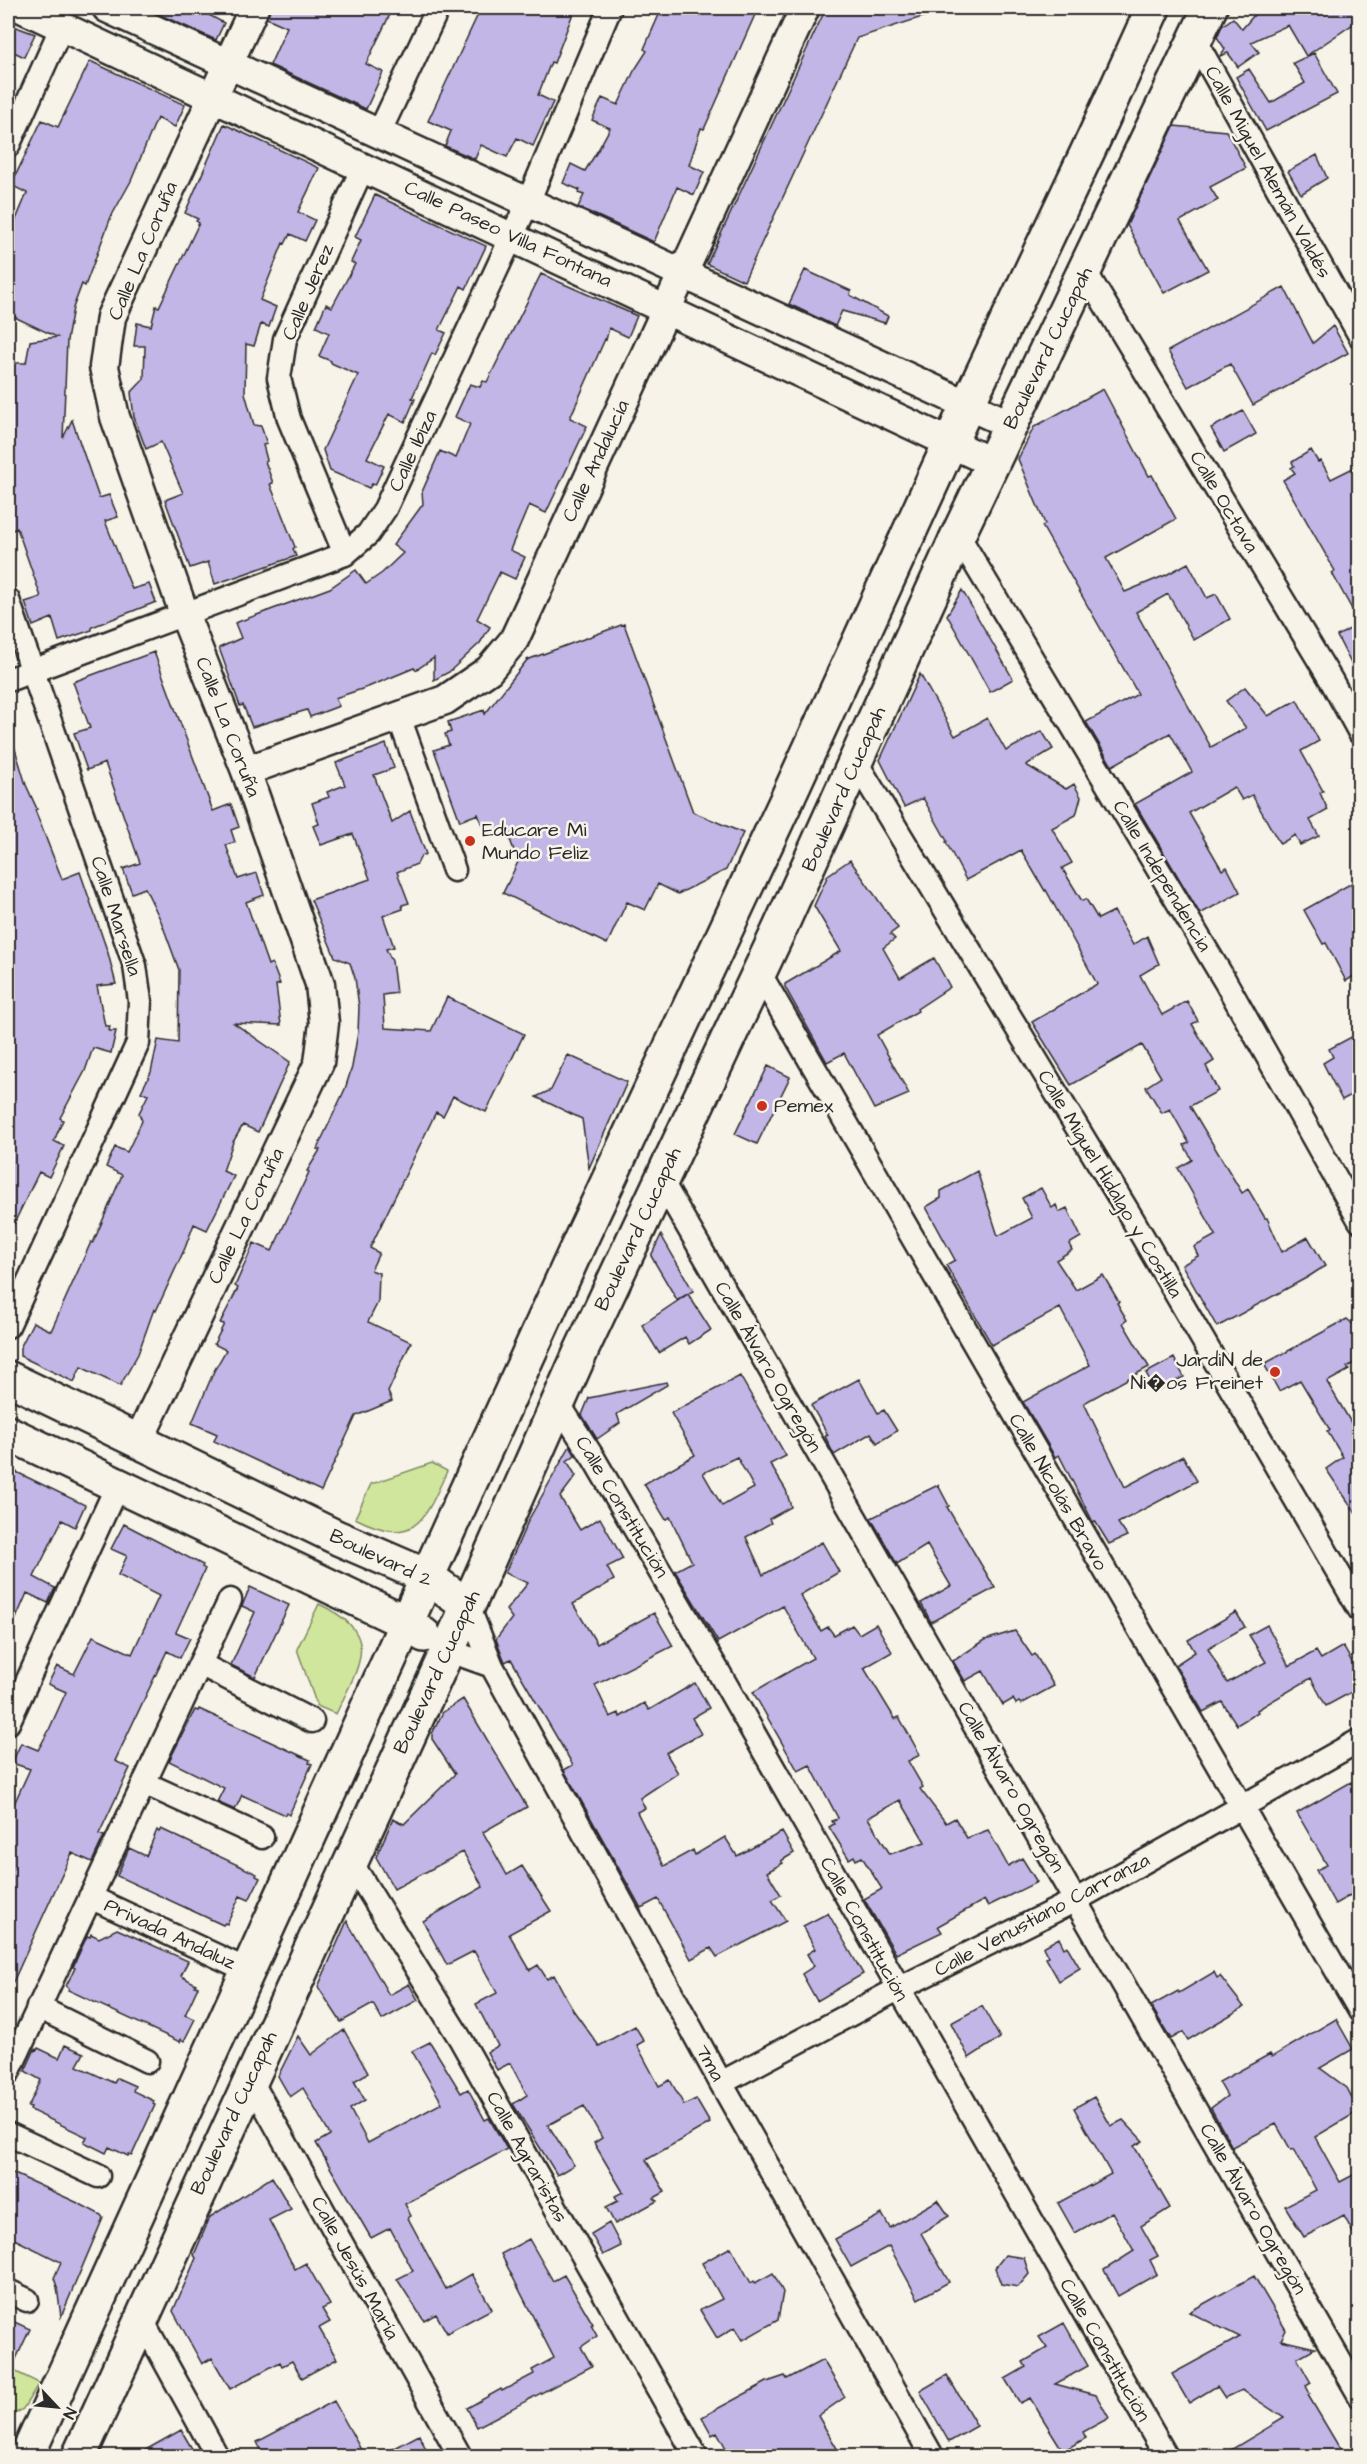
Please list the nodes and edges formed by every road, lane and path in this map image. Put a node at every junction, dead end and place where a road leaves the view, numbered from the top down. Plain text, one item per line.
1 (22, 8) edge
2 (107, 8) edge
3 (254, 8) edge
4 (438, 8) edge
5 (610, 8) edge
6 (805, 8) edge
7 (1153, 8) edge
8 (1210, 8) edge
9 (63, 27) junction
10 (1195, 40) junction
11 (227, 64) junction
12 (211, 96) junction
13 (379, 133) junction
14 (8, 146) edge
15 (363, 167) junction
16 (528, 202) junction
17 (512, 236) junction
18 (1085, 272) junction
19 (682, 274) junction
20 (666, 308) junction
21 (1359, 336) edge
22 (968, 404) junction
23 (1011, 425) junction
24 (950, 442) junction
25 (993, 463) junction
26 (958, 535) junction
27 (345, 554) junction
28 (8, 600) edge
29 (185, 616) junction
30 (33, 670) junction
31 (8, 680) edge
32 (399, 717) junction
33 (1359, 733) edge
34 (856, 762) junction
35 (246, 771) junction
36 (788, 797) junction
37 (454, 870) dead end
38 (780, 928) junction
39 (759, 972) junction
40 (661, 1180) junction
41 (605, 1189) junction
42 (1359, 1221) edge
43 (8, 1326) edge
44 (582, 1349) junction
45 (8, 1378) edge
46 (558, 1403) junction
47 (8, 1433) edge
48 (138, 1442) junction
49 (117, 1486) junction
50 (426, 1576) junction
51 (230, 1600) dead end
52 (468, 1606) junction
53 (1359, 1610) edge
54 (407, 1623) junction
55 (447, 1650) junction
56 (200, 1664) junction
57 (492, 1666) junction
58 (312, 1721) dead end
59 (8, 1724) edge
60 (1359, 1740) edge
61 (144, 1783) junction
62 (1241, 1807) junction
63 (261, 1837) dead end
64 (351, 1862) junction
65 (90, 1897) junction
66 (1076, 1900) junction
67 (249, 1971) junction
68 (898, 1989) junction
69 (38, 2007) junction
70 (1359, 2011) edge
71 (147, 2061) dead end
72 (8, 2073) edge
73 (250, 2079) junction
74 (721, 2083) junction
75 (8, 2134) edge
76 (98, 2176) dead end
77 (141, 2318) junction
78 (1359, 2396) edge
79 (27, 2457) edge
80 (79, 2457) edge
81 (217, 2457) edge
82 (460, 2457) edge
83 (696, 2457) edge
84 (932, 2457) edge
85 (1166, 2457) edge

1 - 9 street, Calle Paseo Villa Fontana
2 - 11 street, Calle Paseo Villa Fontana
3 - 11 street, Calle La Coruña
4 - 13 street
5 - 16 street, Calle Ibiza
6 - 19 street, Calle Andalucía
7 - 22 main road
8 - 10 main road, Boulevard Cucapah
9 - 12 street, Calle Paseo Villa Fontana
9 - 14 street
10 - 18 main road, Boulevard Cucapah
10 - 21 street, Calle Miguel Alemán Valdés
11 - 12 street, Calle La Coruña
11 - 13 street, Calle Paseo Villa Fontana
12 - 15 street, Calle Paseo Villa Fontana
12 - 29 street, Calle La Coruña
13 - 16 street, Calle Paseo Villa Fontana
15 - 17 street, Calle Paseo Villa Fontana
15 - 27 street, Calle Jerez
16 - 17 street, Calle Ibiza
16 - 19 street, Calle Paseo Villa Fontana
17 - 20 street, Calle Paseo Villa Fontana
17 - 27 street, Calle Ibiza
18 - 23 main road, Boulevard Cucapah
18 - 33 street, Calle Octava
19 - 20 street, Calle Andalucía
19 - 22 street, Calle Paseo Villa Fontana
20 - 24 street, Calle Paseo Villa Fontana
20 - 32 street, Calle Andalucía
22 - 23 street, Calle Paseo Villa Fontana
22 - 24 main road
23 - 25 main road, Boulevard Cucapah
24 - 25 street, Calle Paseo Villa Fontana
24 - 36 main road
25 - 26 main road, Boulevard Cucapah
26 - 34 main road, Boulevard Cucapah
26 - 42 street, Calle Independencia
27 - 29 street, Calle Ibiza
28 - 30 street, Calle Marsella
29 - 30 street, Calle Ibiza
29 - 35 street, Calle La Coruña
30 - 31 street, Calle Ibiza
30 - 43 street, Calle Marsella
32 - 35 street, Calle Andalucía
32 - 37 street
34 - 38 main road, Boulevard Cucapah
34 - 53 street, Calle Miguel Hidalgo y Costilla
35 - 48 street, Calle La Coruña
36 - 38 main road
36 - 41 main road
38 - 39 main road, Boulevard Cucapah
39 - 40 main road, Boulevard Cucapah
39 - 62 street, Calle Nicolás Bravo
40 - 44 main road, Boulevard Cucapah
40 - 66 street, Calle Álvaro Ogregón
41 - 44 main road
41 - 50 main road
44 - 46 main road, Boulevard Cucapah
45 - 48 main road, Boulevard 2
46 - 52 main road, Boulevard Cucapah
46 - 68 street, Calle Constitución
47 - 49 main road
48 - 50 main road, Boulevard 2
49 - 54 main road
49 - 59 street
50 - 52 main road, Boulevard 2
50 - 54 main road
51 - 56 street, Privada Andaluz
52 - 55 main road, Boulevard Cucapah
52 - 57 street
54 - 55 main road
54 - 67 main road
55 - 57 street
55 - 64 main road, Boulevard Cucapah
56 - 58 street
56 - 61 street, Privada Andaluz
57 - 74 street, 7ma
60 - 62 street, Calle Venustiano Carranza
61 - 63 street
61 - 65 street, Privada Andaluz
62 - 66 street, Calle Venustiano Carranza
62 - 70 street, Calle Nicolás Bravo
64 - 73 main road, Boulevard Cucapah
64 - 83 street, Calle Agraristas
65 - 67 street, Privada Andaluz
65 - 69 street, Privada Andaluz
66 - 68 street, Calle Venustiano Carranza
66 - 78 street, Calle Álvaro Ogregón
67 - 79 main road
68 - 74 street, Calle Venustiano Carranza
68 - 85 street, Calle Constitución
69 - 71 street
69 - 72 street, Privada Andaluz
73 - 77 main road, Boulevard Cucapah
73 - 82 street, Calle Jesús María
74 - 84 street, 7ma
75 - 76 street
77 - 80 main road, Boulevard Cucapah
77 - 81 street

